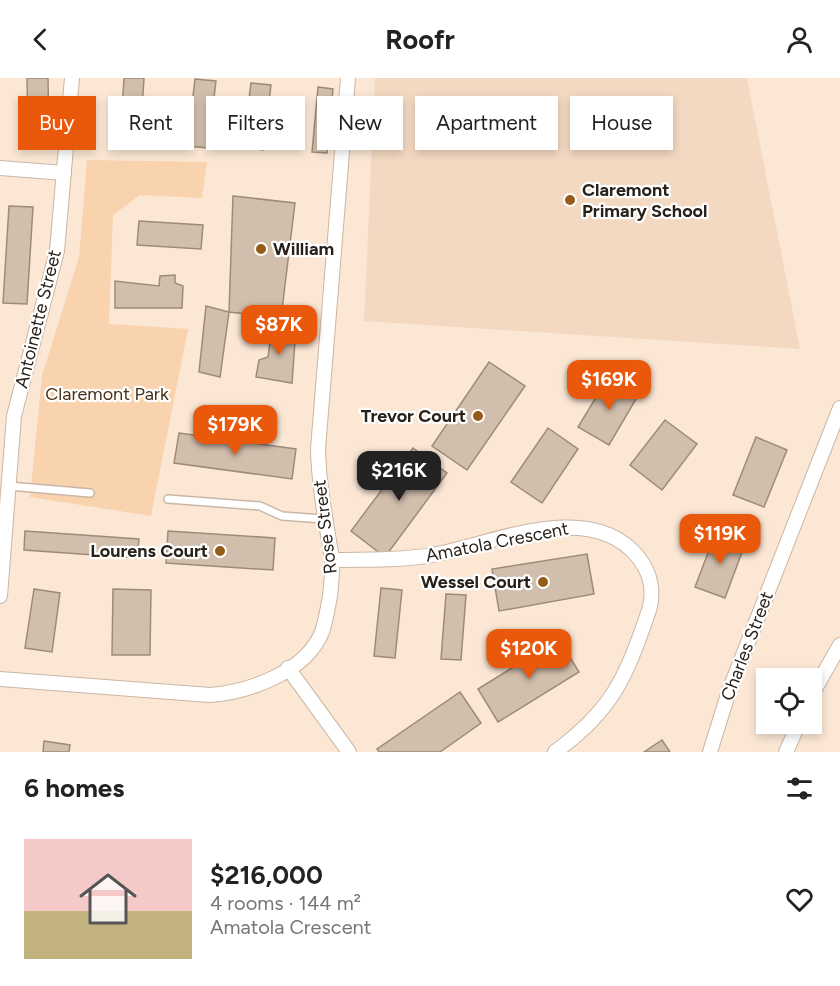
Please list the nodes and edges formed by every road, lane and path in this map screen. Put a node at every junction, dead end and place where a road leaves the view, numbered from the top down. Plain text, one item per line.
1 (72, 78) edge
2 (348, 78) edge
3 (0, 168) edge
4 (64, 173) junction
5 (840, 408) edge
6 (837, 426) edge
7 (9, 486) junction
8 (90, 493) dead end
9 (168, 499) dead end
10 (323, 519) junction
11 (332, 560) junction
12 (0, 596) edge
13 (840, 645) edge
14 (288, 668) junction
15 (822, 676) edge
16 (0, 679) edge
17 (794, 734) edge
18 (349, 752) edge
19 (555, 752) edge
20 (710, 752) edge
21 (786, 752) edge

1 - 4 street, Antoinette Street
2 - 10 street, Rose Street
3 - 4 street
4 - 7 street, Antoinette Street
5 - 6 street, Charles Street
6 - 20 street, Charles Street
7 - 8 lane
7 - 12 street, Antoinette Street
9 - 10 lane
10 - 11 street, Rose Street
11 - 14 street, Rose Street
11 - 19 street, Amatola Crescent
13 - 15 street
14 - 16 street, Rose Street
14 - 18 street
17 - 21 street

